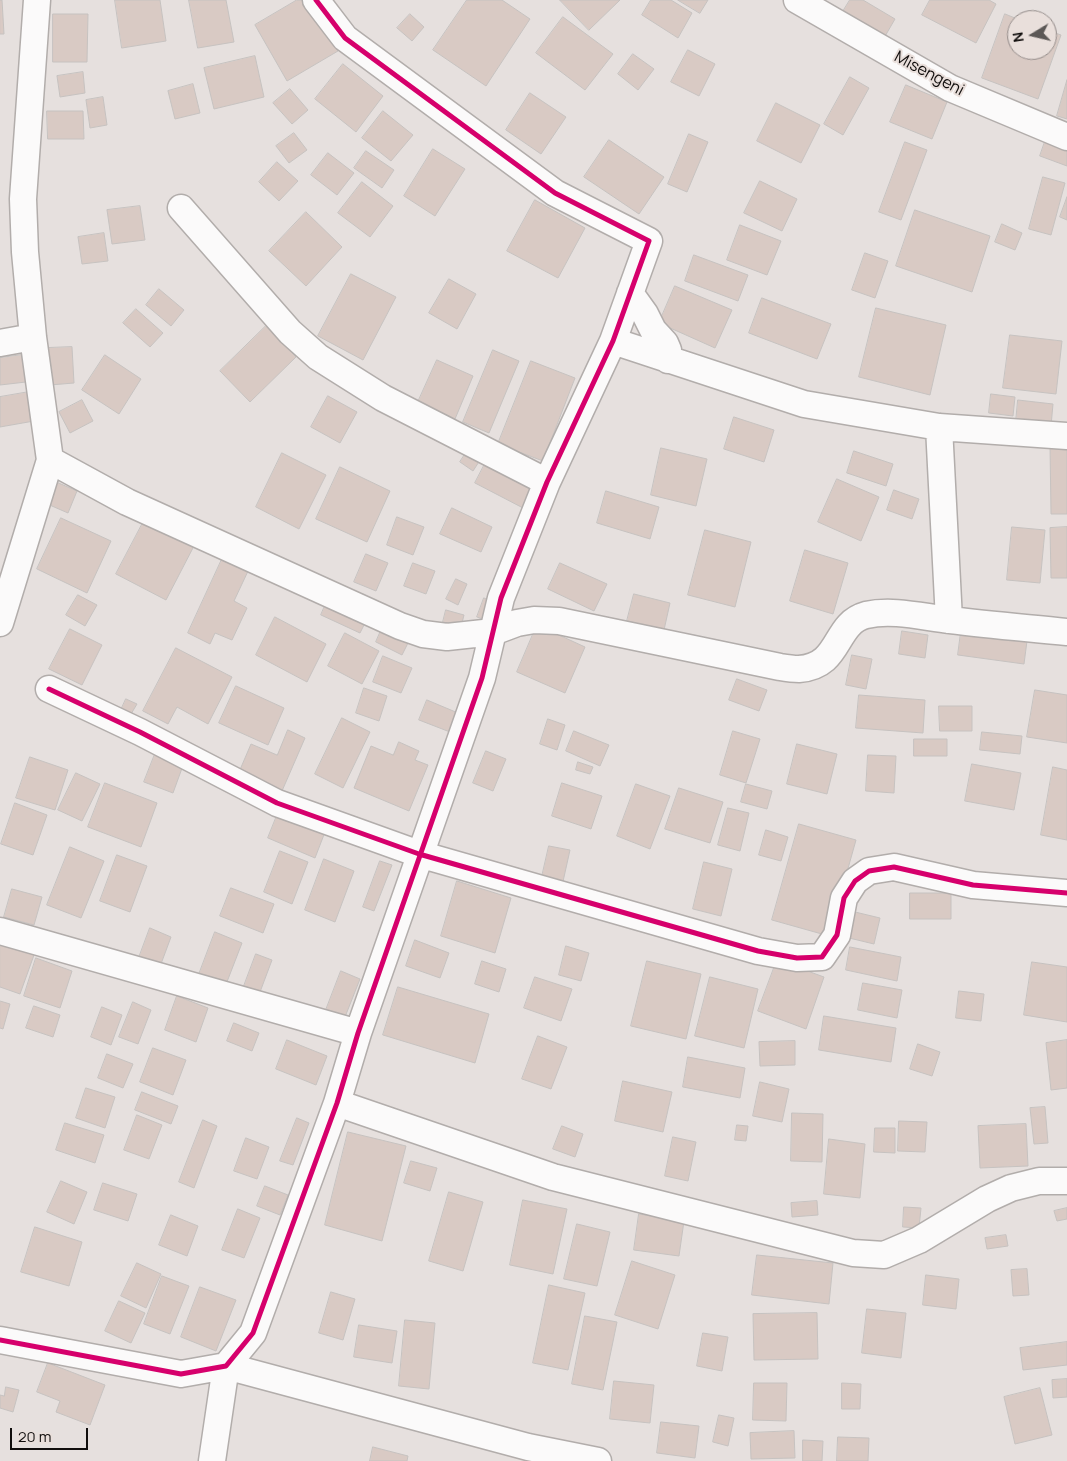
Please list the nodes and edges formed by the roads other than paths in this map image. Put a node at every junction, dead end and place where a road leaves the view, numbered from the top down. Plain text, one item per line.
1 (37, 0) edge
2 (316, 0) edge
3 (797, 0) edge
4 (1067, 137) edge
5 (181, 208) dead end
6 (630, 293) junction
7 (33, 337) junction
8 (613, 342) junction
9 (0, 343) edge
10 (668, 360) junction
11 (939, 427) junction
12 (1067, 436) edge
13 (50, 460) junction
14 (547, 482) junction
15 (949, 620) junction
16 (0, 623) edge
17 (493, 632) junction
18 (1067, 632) edge
19 (49, 689) dead end
20 (419, 854) junction
21 (1067, 893) edge
22 (0, 931) edge
23 (358, 1033) junction
24 (336, 1103) junction
25 (1067, 1181) edge
26 (0, 1340) edge
27 (226, 1366) junction
28 (212, 1461) edge
29 (598, 1461) edge

1 - 7 street
2 - 6 street
3 - 4 street, Misengeni
5 - 14 street
6 - 8 street
6 - 10 street
7 - 9 street
7 - 13 street
8 - 10 street
8 - 14 street
10 - 11 street
11 - 12 street
11 - 15 street
13 - 16 street
13 - 17 street
14 - 17 street
15 - 17 street
15 - 18 street
17 - 20 street
19 - 20 street
20 - 21 street
20 - 23 street
22 - 23 street
23 - 24 street
24 - 25 street
24 - 27 street
26 - 27 street
27 - 28 street
27 - 29 street

